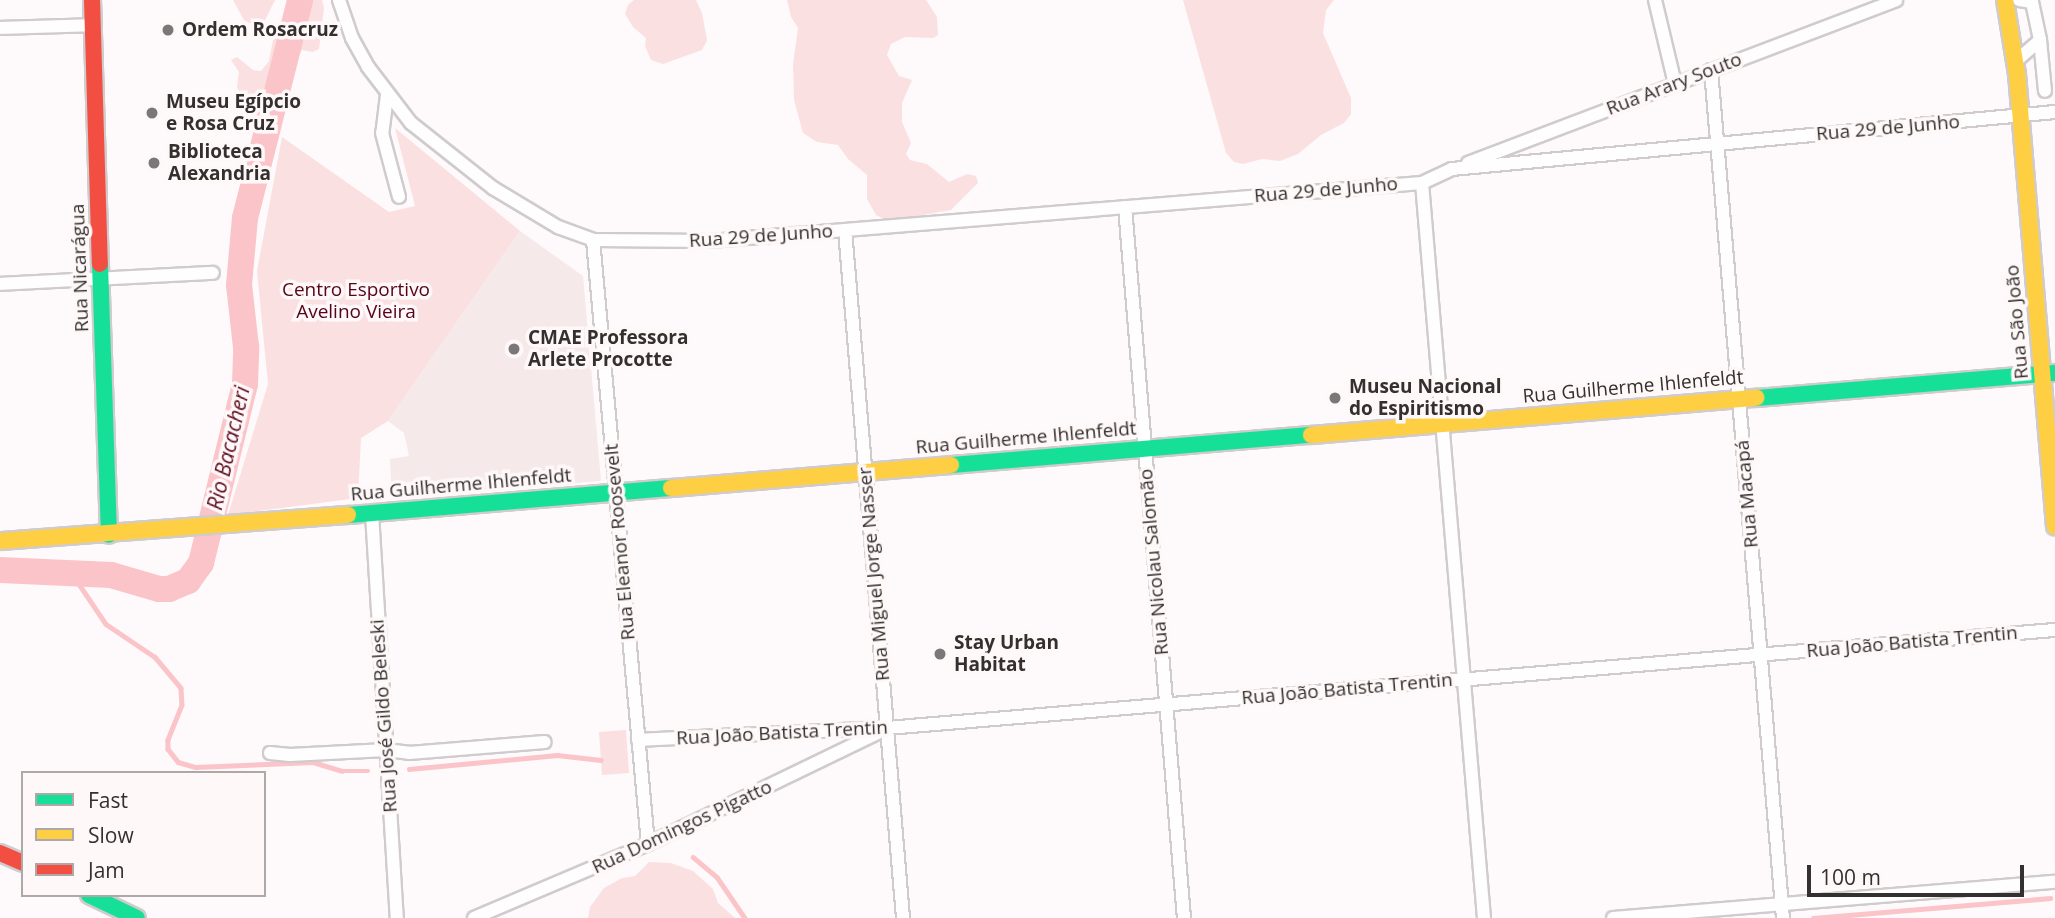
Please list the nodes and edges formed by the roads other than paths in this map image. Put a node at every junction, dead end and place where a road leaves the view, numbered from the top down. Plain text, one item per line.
1 (92, 0) edge
2 (339, 0) edge
3 (1655, 0) edge
4 (1896, 0) edge
5 (2005, 0) edge
6 (2019, 0) edge
7 (93, 25) junction
8 (0, 28) edge
9 (2040, 40) junction
10 (2016, 61) junction
11 (1711, 70) junction
12 (1675, 84) junction
13 (2045, 91) dead end
14 (387, 95) junction
15 (2055, 111) edge
16 (2021, 115) junction
17 (1717, 144) junction
18 (1452, 169) junction
19 (1422, 183) junction
20 (400, 197) dead end
21 (1125, 207) junction
22 (845, 230) junction
23 (593, 240) junction
24 (213, 273) dead end
25 (101, 281) junction
26 (0, 284) edge
27 (2049, 373) edge
28 (1739, 399) junction
29 (1442, 424) junction
30 (1145, 449) junction
31 (866, 472) junction
32 (616, 493) junction
33 (372, 513) junction
34 (2055, 526) edge
35 (110, 536) junction
36 (0, 541) edge
37 (2055, 630) edge
38 (1761, 654) junction
39 (1464, 680) junction
40 (1166, 704) junction
41 (887, 728) junction
42 (638, 740) junction
43 (545, 742) dead end
44 (386, 750) junction
45 (270, 753) dead end
46 (648, 844) junction
47 (0, 853) edge
48 (21, 862) edge
49 (2055, 882) edge
50 (93, 897) edge
51 (1782, 904) junction
52 (137, 918) edge
53 (397, 918) edge
54 (474, 918) edge
55 (903, 918) edge
56 (1184, 918) edge
57 (1484, 918) edge
58 (1613, 918) edge
59 (1783, 918) edge

1 - 7 main road, Rua Nicarágua
2 - 14 street, Rua 29 de Junho
3 - 12 street
4 - 11 street, Rua Arary Souto
5 - 10 main road, Rua São João
6 - 9 street
7 - 8 street
7 - 25 main road, Rua Nicarágua
9 - 10 street
9 - 13 street
10 - 16 main road, Rua São João
11 - 12 street, Rua Arary Souto
11 - 17 street, Rua Macapá
12 - 18 street, Rua Arary Souto
14 - 20 street
14 - 23 street, Rua 29 de Junho
15 - 16 street, Rua 29 de Junho
16 - 17 street, Rua 29 de Junho
16 - 27 main road, Rua São João
17 - 18 street, Rua 29 de Junho
17 - 28 street, Rua Macapá
18 - 19 street, Rua 29 de Junho
19 - 21 street, Rua 29 de Junho
19 - 29 street
21 - 22 street, Rua 29 de Junho
21 - 30 street, Rua Nicolau Salomão
22 - 23 street, Rua 29 de Junho
22 - 31 street, Rua Miguel Jorge Nasser
23 - 32 street, Rua Eleanor Roosevelt
24 - 25 street
25 - 26 street
25 - 35 main road, Rua Nicarágua
27 - 28 main road, Rua Guilherme Ihlenfeldt
27 - 34 main road, Rua São João
28 - 29 main road, Rua Guilherme Ihlenfeldt
28 - 38 street, Rua Macapá
29 - 30 main road, Rua Guilherme Ihlenfeldt
29 - 39 street
30 - 31 main road, Rua Guilherme Ihlenfeldt
30 - 40 street, Rua Nicolau Salomão
31 - 32 main road, Rua Guilherme Ihlenfeldt
31 - 41 street, Rua Miguel Jorge Nasser
32 - 33 main road, Rua Guilherme Ihlenfeldt
32 - 42 street, Rua Eleanor Roosevelt
33 - 35 main road, Rua Guilherme Ihlenfeldt
33 - 44 street, Rua José Gildo Beleski
35 - 36 main road, Rua Guilherme Ihlenfeldt
37 - 38 street, Rua João Batista Trentin
38 - 39 street, Rua João Batista Trentin
38 - 51 street, Rua Macapá
39 - 40 street, Rua João Batista Trentin
39 - 57 street
40 - 41 street, Rua João Batista Trentin
40 - 56 street, Rua Nicolau Salomão
41 - 42 street, Rua João Batista Trentin
41 - 46 street, Rua Domingos Pigatto
41 - 55 street, Rua Miguel Jorge Nasser
42 - 46 street, Rua Eleanor Roosevelt
43 - 44 street
44 - 45 street
44 - 53 street, Rua José Gildo Beleski
46 - 54 street, Rua Domingos Pigatto
47 - 48 main road
49 - 51 street
50 - 52 main road
51 - 58 street
51 - 59 street, Rua Macapá

